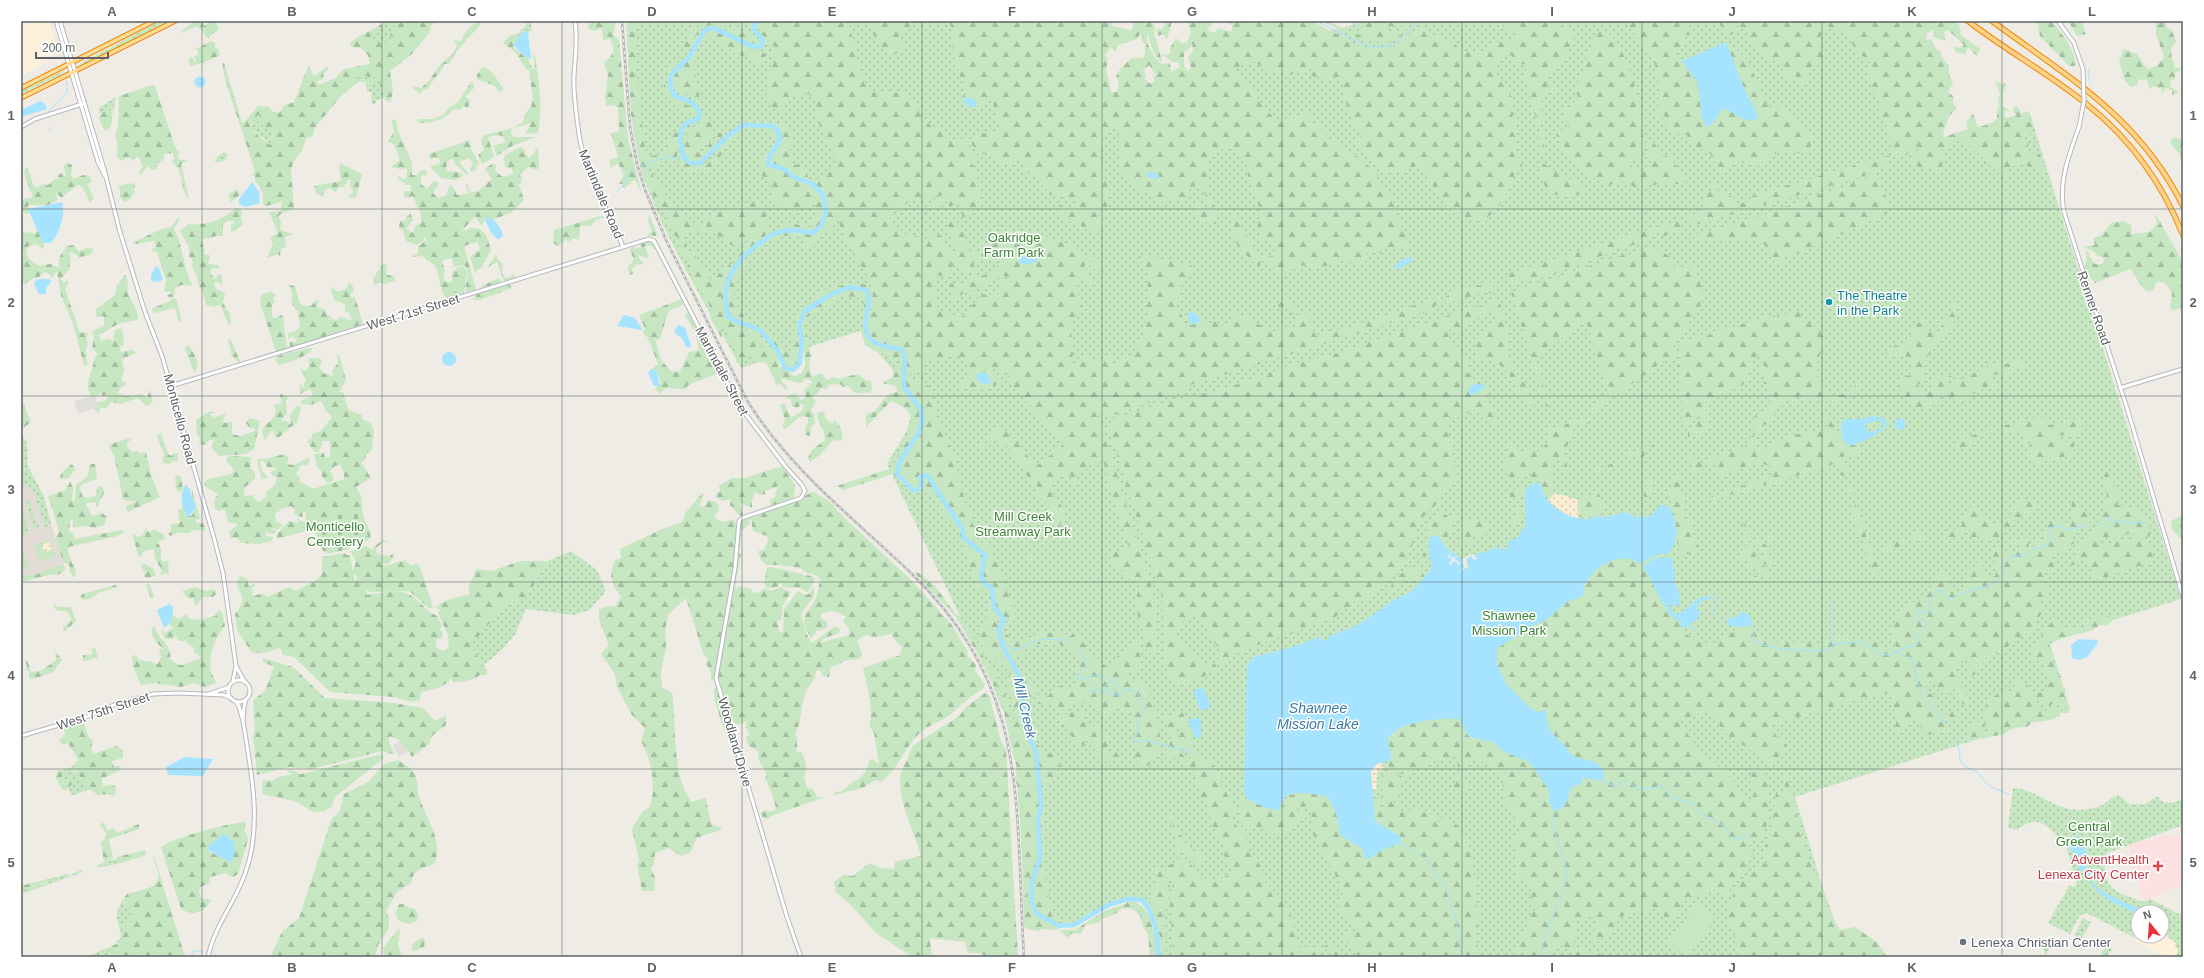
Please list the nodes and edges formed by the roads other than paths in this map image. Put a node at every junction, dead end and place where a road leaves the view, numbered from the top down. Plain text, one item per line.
1 (56, 21) edge
2 (60, 21) edge
3 (154, 21) edge
4 (175, 21) edge
5 (575, 21) edge
6 (1968, 21) edge
7 (1992, 21) edge
8 (2058, 21) edge
9 (71, 63) junction
10 (73, 72) junction
11 (21, 88) edge
12 (21, 98) edge
13 (85, 103) junction
14 (81, 105) junction
15 (21, 127) edge
16 (104, 176) junction
17 (2183, 206) edge
18 (2183, 235) edge
19 (654, 241) joint
20 (623, 247) junction
21 (2183, 369) edge
22 (171, 386) junction
23 (2120, 388) junction
24 (739, 521) joint
25 (2183, 597) edge
26 (236, 666) junction
27 (244, 681) junction
28 (232, 683) junction
29 (229, 687) junction
30 (209, 694) junction
31 (231, 698) junction
32 (246, 699) junction
33 (234, 700) junction
34 (244, 721) junction
35 (21, 736) edge
36 (208, 957) edge
37 (802, 957) edge

1 - 9 street, Monticello Road
2 - 9 street, Monticello Road
3 - 9 highway
4 - 10 highway
5 - 20 street, Martindale Road
6 - 18 highway
7 - 17 highway
8 - 23 street, Renner Road, bridge
9 - 10 street, Monticello Road
9 - 11 highway
10 - 12 highway
10 - 13 street, Monticello Road
10 - 14 street, Monticello Road
13 - 14 street
13 - 16 street, Monticello Road
14 - 15 street
14 - 16 street, Monticello Road
16 - 22 street, Monticello Road
19 - 20 street, West 71st Street
19 - 24 street, Martindale Street
20 - 22 street, West 71st Street
21 - 23 street
22 - 26 street, Monticello Road
23 - 25 street, Renner Road
24 - 37 street, Woodland Drive
26 - 27 street, Monticello Road
26 - 28 street, Monticello Road
27 - 28 street
27 - 32 street, Monticello Road
28 - 29 street, Monticello Road
29 - 30 street, West 75th Street
29 - 31 street
30 - 31 street, West 75th Street
30 - 35 street, West 75th Street
31 - 33 street, Monticello Road
32 - 33 street
32 - 34 street, Monticello Road
33 - 34 street, Monticello Road
34 - 36 street, Monticello Road

